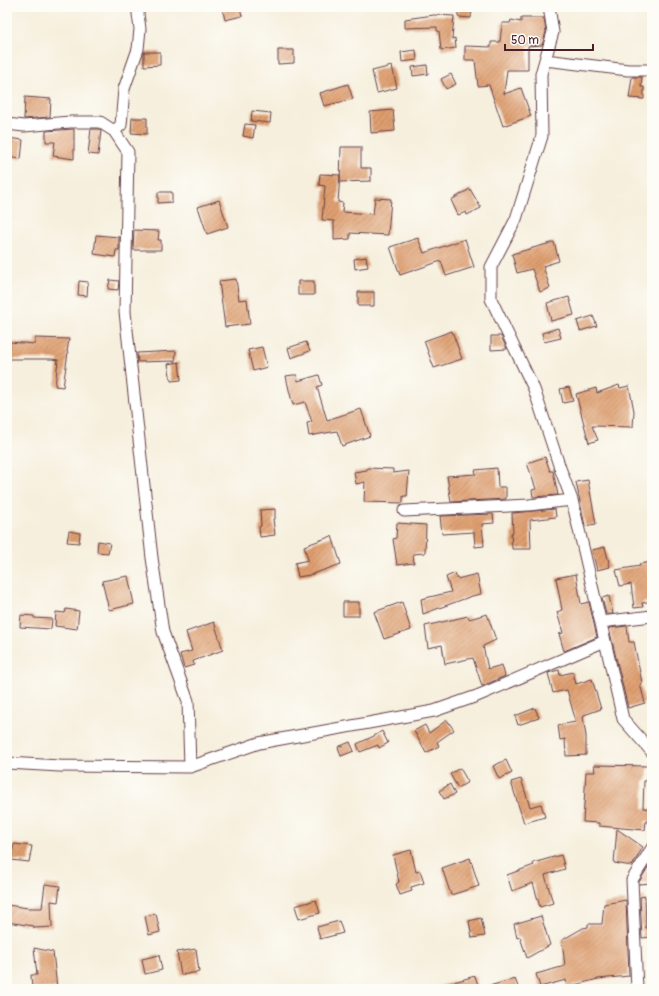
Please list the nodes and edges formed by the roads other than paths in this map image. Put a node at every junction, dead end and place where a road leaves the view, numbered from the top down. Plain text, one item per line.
1 (140, 7) edge
2 (549, 7) edge
3 (545, 60) junction
4 (652, 72) edge
5 (7, 124) edge
6 (114, 131) junction
7 (572, 500) junction
8 (404, 511) dead end
9 (652, 616) edge
10 (601, 622) junction
11 (605, 641) junction
12 (652, 752) edge
13 (7, 763) edge
14 (190, 767) junction
15 (652, 848) edge
16 (637, 989) edge

1 - 6 street
2 - 3 street
3 - 4 street
3 - 7 street
5 - 6 street
6 - 14 street
7 - 8 street
7 - 10 street
9 - 10 street
10 - 11 street
11 - 12 street
11 - 14 street
13 - 14 street
15 - 16 street

